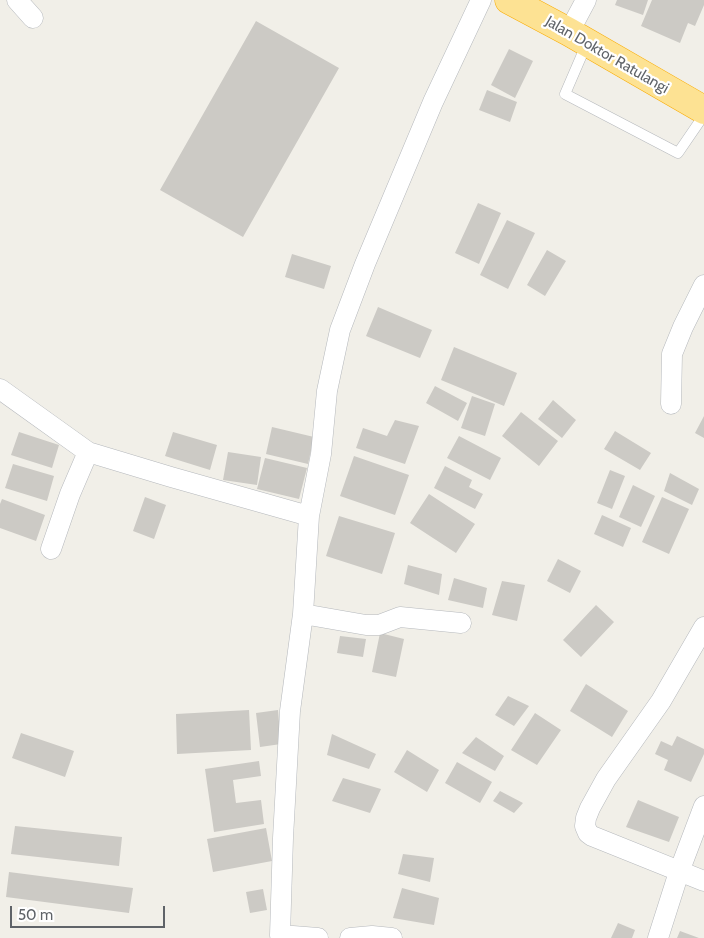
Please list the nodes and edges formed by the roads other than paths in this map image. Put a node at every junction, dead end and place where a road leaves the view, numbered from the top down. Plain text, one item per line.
1 (17, 0) edge
2 (481, 0) edge
3 (509, 0) edge
4 (586, 0) edge
5 (33, 18) dead end
6 (578, 37) junction
7 (704, 110) edge
8 (704, 116) edge
9 (704, 285) edge
10 (0, 389) edge
11 (671, 404) dead end
12 (88, 452) junction
13 (310, 516) junction
14 (52, 549) dead end
15 (303, 614) junction
16 (461, 623) dead end
17 (704, 627) edge
18 (704, 806) edge
19 (679, 872) junction
20 (704, 881) edge
21 (271, 936) edge
22 (318, 938) edge
23 (350, 938) edge
24 (392, 938) edge
25 (658, 938) edge

1 - 5 street
2 - 13 street
3 - 6 highway, Jalan Doktor Ratulangi
4 - 6 street
6 - 7 highway, Jalan Doktor Ratulangi
6 - 8 lane
9 - 11 street
10 - 12 street
12 - 13 street
12 - 14 street
13 - 15 street
15 - 16 street
15 - 21 street
17 - 19 street
18 - 19 street
19 - 20 street
19 - 25 street
21 - 22 street
23 - 24 street

